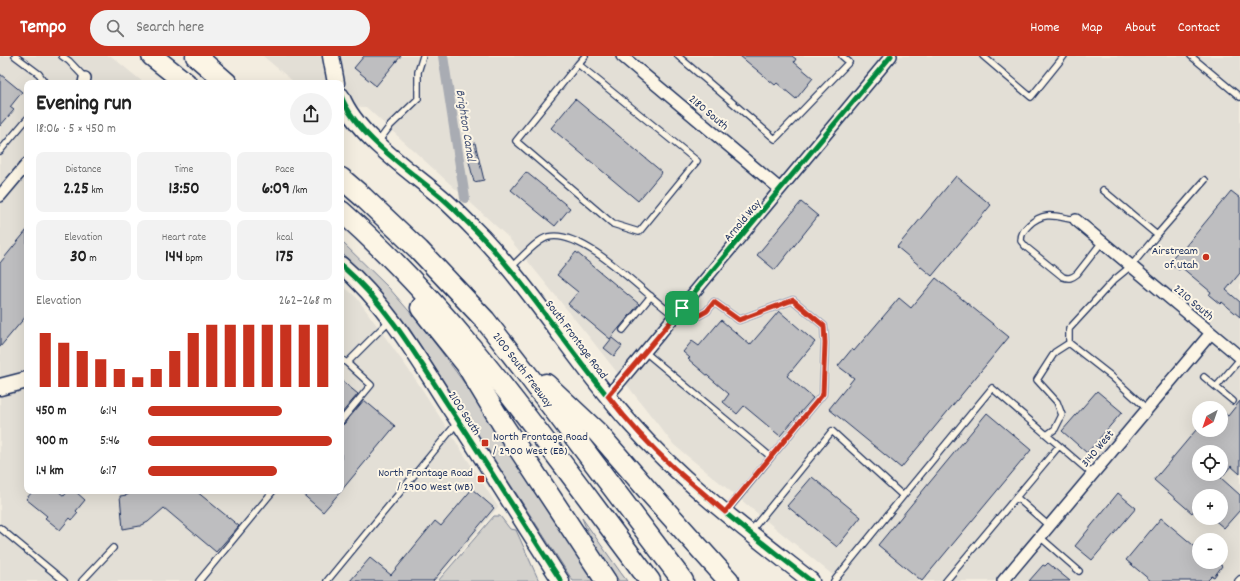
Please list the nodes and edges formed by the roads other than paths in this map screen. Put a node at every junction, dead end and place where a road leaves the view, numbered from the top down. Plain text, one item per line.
1 (15, 56) edge
2 (62, 56) edge
3 (152, 56) edge
4 (196, 56) edge
5 (331, 56) edge
6 (423, 56) edge
7 (585, 56) edge
8 (622, 56) edge
9 (678, 56) edge
10 (842, 56) edge
11 (891, 56) edge
12 (983, 56) edge
13 (1064, 56) edge
14 (1190, 56) edge
15 (578, 64) junction
16 (43, 80) edge
17 (84, 80) edge
18 (182, 80) edge
19 (224, 80) edge
20 (335, 80) edge
21 (1240, 97) edge
22 (344, 102) edge
23 (24, 123) edge
24 (376, 143) junction
25 (0, 151) edge
26 (24, 168) edge
27 (1205, 180) dead end
28 (344, 181) edge
29 (780, 189) junction
30 (1102, 190) dead end
31 (0, 196) edge
32 (344, 214) edge
33 (1076, 220) joint
34 (344, 222) edge
35 (1157, 235) junction
36 (1102, 242) junction
37 (1131, 266) junction
38 (344, 268) edge
39 (510, 268) junction
40 (651, 296) junction
41 (678, 312) junction
42 (391, 319) junction
43 (485, 320) junction
44 (623, 330) dead end
45 (1211, 333) junction
46 (1069, 343) junction
47 (645, 352) junction
48 (1240, 358) edge
49 (346, 363) joint
50 (1204, 377) dead end
51 (24, 381) edge
52 (0, 387) edge
53 (1216, 387) junction
54 (608, 396) junction
55 (1233, 401) dead end
56 (1147, 409) junction
57 (344, 418) edge
58 (459, 421) junction
59 (1047, 435) junction
60 (1059, 446) junction
61 (771, 457) junction
62 (1092, 474) junction
63 (271, 494) edge
64 (903, 496) junction
65 (1016, 497) junction
66 (725, 512) junction
67 (1049, 526) junction
68 (0, 528) edge
69 (750, 532) junction
70 (1040, 537) junction
71 (113, 548) dead end
72 (1079, 570) dead end
73 (1240, 579) edge
74 (64, 581) edge
75 (82, 581) edge
76 (199, 581) edge
77 (326, 581) edge
78 (561, 581) edge
79 (606, 581) edge
80 (650, 581) edge
81 (682, 581) edge
82 (729, 581) edge
83 (811, 581) edge
84 (834, 581) edge
85 (946, 581) edge
86 (1002, 581) edge
87 (1238, 581) edge

1 - 16 lane
2 - 17 lane
3 - 18 highway
4 - 19 highway
5 - 20 street
6 - 24 lane
7 - 15 lane
8 - 29 street, 2180 South
9 - 10 lane
11 - 29 street, Arnold Way
12 - 13 lane
14 - 21 lane
15 - 15 lane
22 - 24 street, South Frontage Road
23 - 25 lane
24 - 39 street, South Frontage Road
26 - 31 street
27 - 35 lane
28 - 43 highway, 2100 South Freeway
29 - 41 street, Arnold Way
30 - 35 lane
32 - 80 highway
33 - 36 street, 2210 South
33 - 36 lane
34 - 79 highway
35 - 37 lane
36 - 37 street, 2210 South
37 - 45 street, 2210 South
37 - 46 lane
38 - 42 street, 2100 South
39 - 40 lane
39 - 54 street, South Frontage Road
40 - 41 lane
40 - 44 lane
41 - 47 street, Arnold Way
41 - 61 lane
42 - 49 lane
42 - 58 street, 2100 South
43 - 81 highway, 2100 South Freeway
43 - 82 highway
45 - 48 street, 2210 South
45 - 56 street, 3140 West
46 - 56 lane
46 - 59 lane
47 - 54 street, Arnold Way
47 - 61 lane
48 - 53 lane
49 - 57 lane
50 - 53 lane
51 - 52 street
53 - 55 lane
54 - 66 street, South Frontage Road
56 - 62 street, 3140 West
58 - 77 lane
58 - 78 street, 2100 South
59 - 60 lane
59 - 64 lane
60 - 62 lane
60 - 65 lane
61 - 66 lane
62 - 67 street, 3140 West
63 - 76 lane
64 - 69 lane
64 - 84 lane
65 - 67 lane
65 - 85 lane
66 - 69 street, South Frontage Road
67 - 70 street, 3140 West
68 - 74 lane
69 - 83 street, South Frontage Road
70 - 72 lane
70 - 86 street, 3140 West
71 - 75 lane
73 - 87 lane

